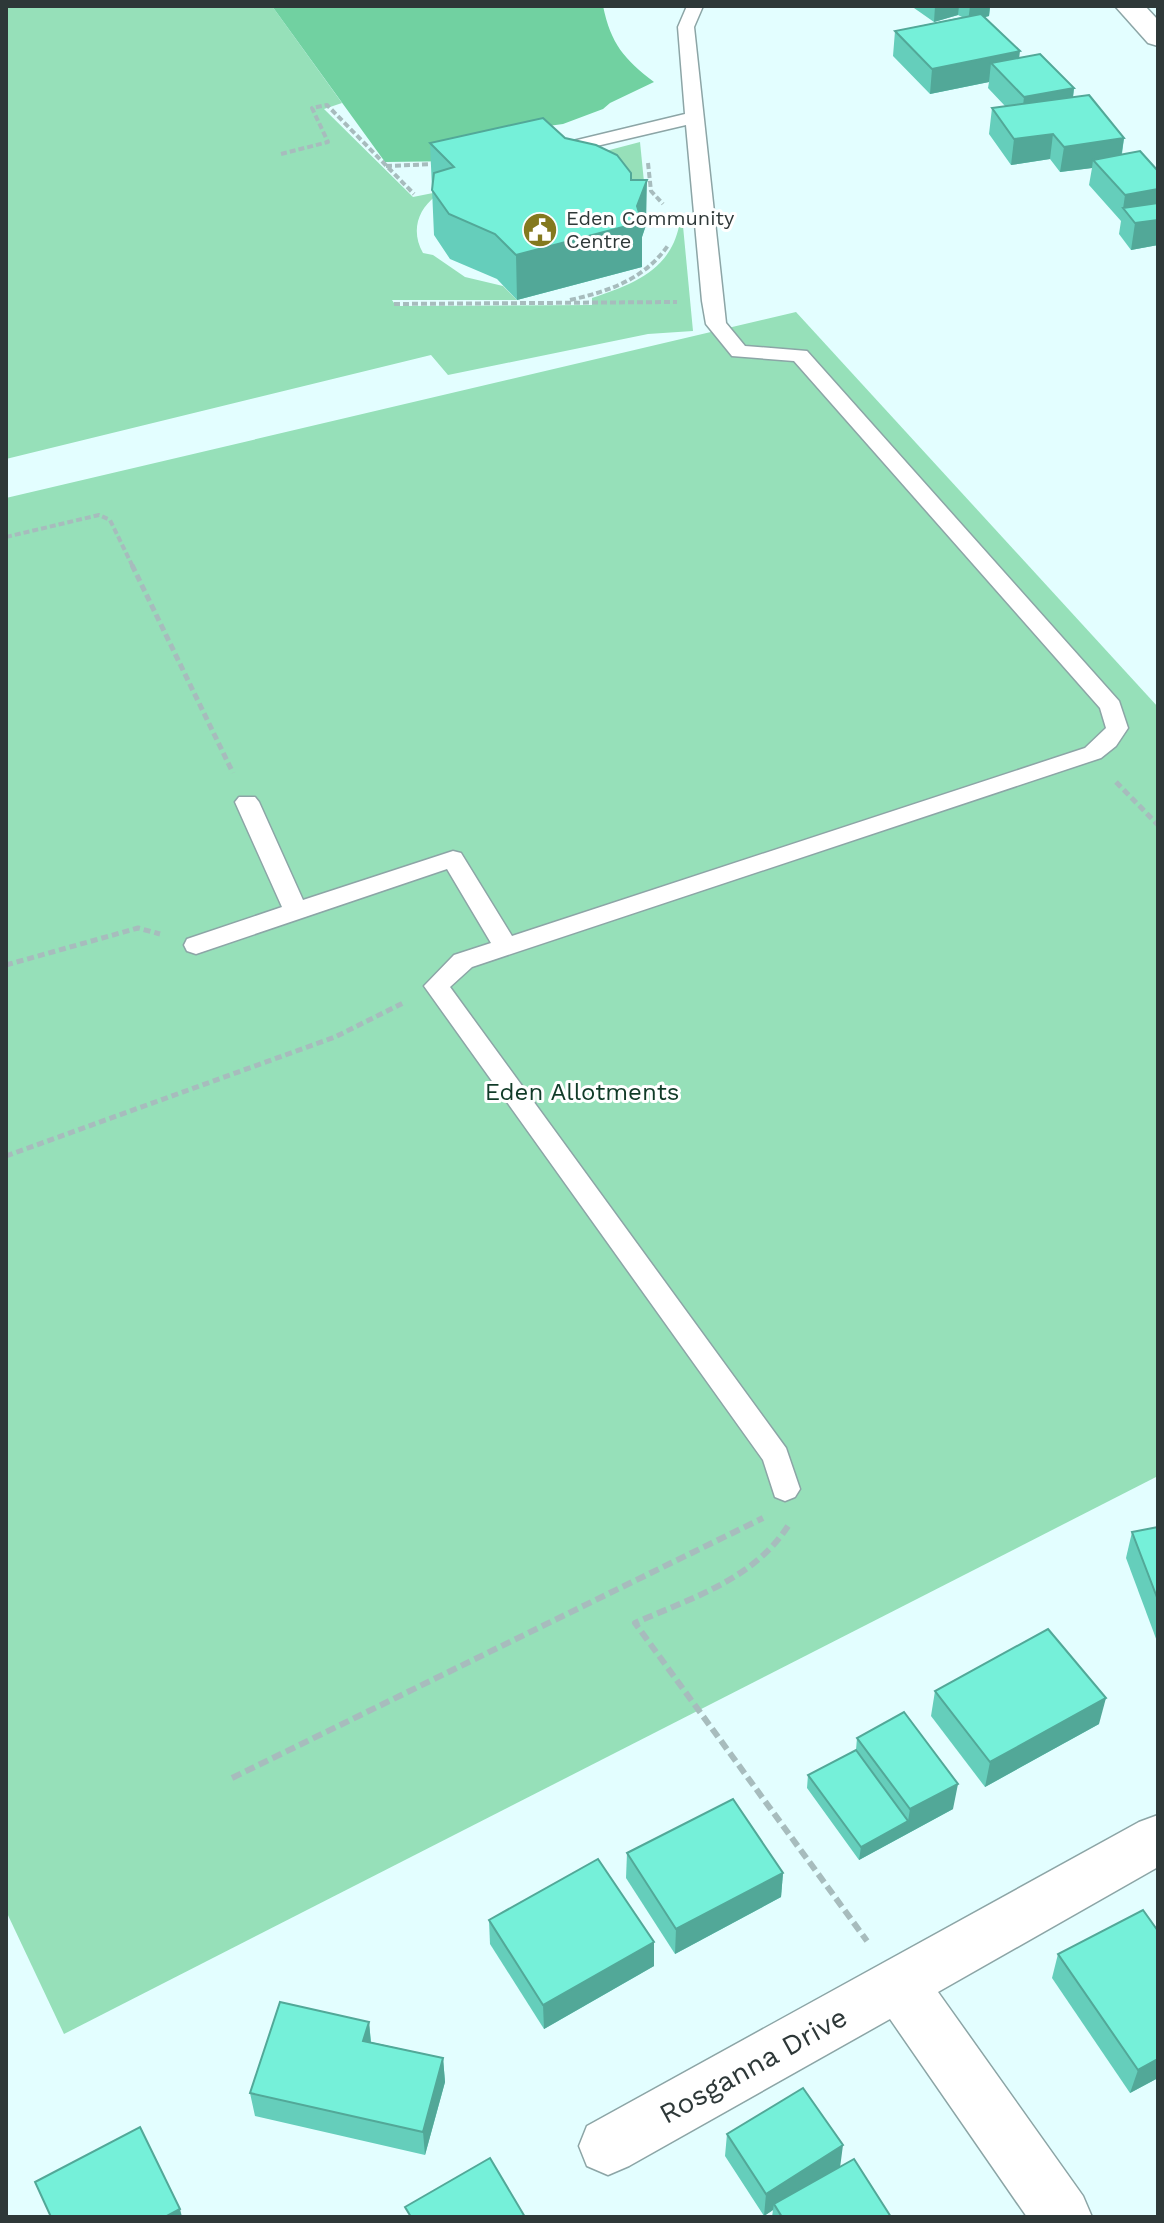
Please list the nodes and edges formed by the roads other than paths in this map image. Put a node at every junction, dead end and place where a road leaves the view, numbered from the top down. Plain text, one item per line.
1 (695, 6) edge
2 (1129, 6) edge
3 (1158, 37) edge
4 (692, 118) junction
5 (554, 151) edge
6 (247, 802) road end
7 (296, 911) junction
8 (196, 945) road end
9 (506, 947) junction
10 (785, 1489) road end
11 (1158, 1839) edge
12 (899, 1984) junction
13 (608, 2146) dead end
14 (1062, 2217) edge

1 - 4 lane
2 - 3 street
4 - 5 lane
4 - 9 lane
6 - 7 lane
7 - 8 lane
7 - 9 lane
9 - 10 lane
11 - 12 street, Rosganna Drive
12 - 13 street, Rosganna Drive
12 - 14 street

